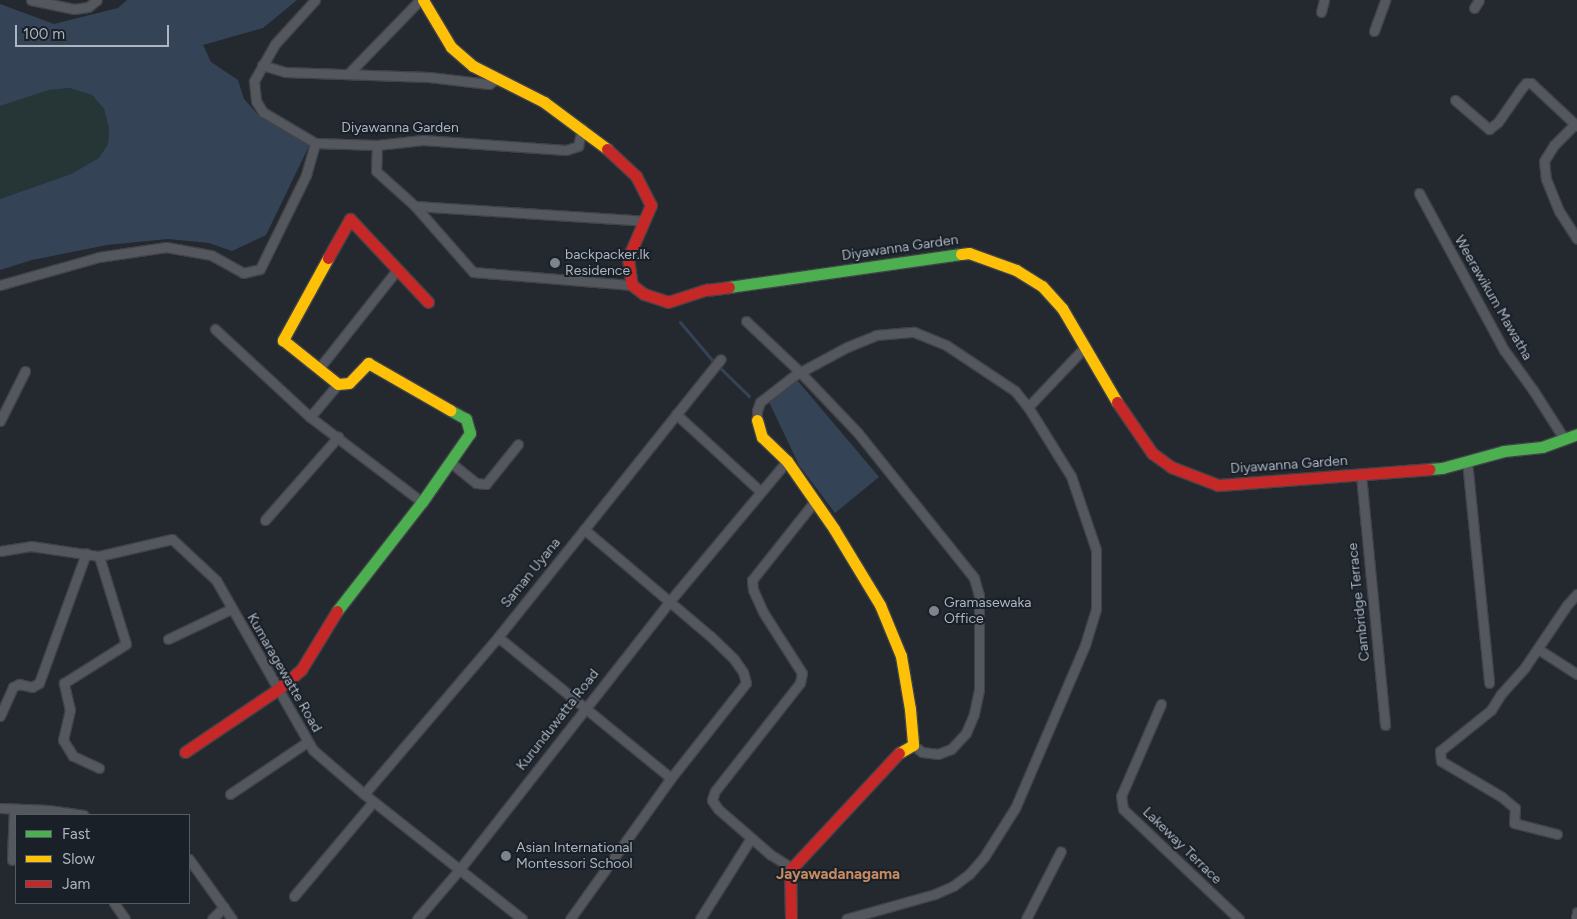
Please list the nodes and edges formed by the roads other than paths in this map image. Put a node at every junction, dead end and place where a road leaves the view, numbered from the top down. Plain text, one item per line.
1 (31, 0) edge
2 (98, 0) edge
3 (315, 0) edge
4 (422, 0) edge
5 (1324, 0) edge
6 (1385, 0) edge
7 (1479, 0) edge
8 (1474, 8) dead end
9 (1321, 12) dead end
10 (1374, 31) dead end
11 (262, 65) junction
12 (348, 74) junction
13 (496, 79) junction
14 (1455, 100) dead end
15 (1576, 125) edge
16 (582, 128) junction
17 (315, 143) junction
18 (377, 145) junction
19 (1418, 193) dead end
20 (416, 206) junction
21 (645, 221) junction
22 (1577, 238) edge
23 (397, 270) junction
24 (632, 285) junction
25 (0, 286) edge
26 (428, 302) dead end
27 (746, 321) dead end
28 (215, 329) dead end
29 (1085, 347) junction
30 (718, 362) dead end
31 (320, 368) junction
32 (24, 371) dead end
33 (800, 372) junction
34 (338, 384) junction
35 (1028, 407) junction
36 (676, 414) junction
37 (310, 417) junction
38 (757, 420) joint
39 (0, 421) edge
40 (1577, 434) edge
41 (338, 437) junction
42 (1565, 440) junction
43 (518, 444) dead end
44 (787, 461) junction
45 (1467, 461) junction
46 (450, 462) junction
47 (1361, 475) junction
48 (760, 492) junction
49 (422, 502) junction
50 (814, 502) junction
51 (265, 520) dead end
52 (584, 529) junction
53 (0, 551) edge
54 (86, 553) junction
55 (99, 556) junction
56 (1577, 594) edge
57 (668, 602) junction
58 (231, 609) junction
59 (498, 637) junction
60 (168, 639) dead end
61 (1538, 648) junction
62 (1577, 674) edge
63 (1490, 683) dead end
64 (277, 690) junction
65 (1161, 704) dead end
66 (585, 708) junction
67 (0, 716) edge
68 (1385, 725) dead end
69 (307, 742) junction
70 (914, 745) junction
71 (185, 752) dead end
72 (99, 768) dead end
73 (670, 778) junction
74 (230, 794) dead end
75 (364, 794) junction
76 (374, 802) junction
77 (0, 808) edge
78 (14, 809) junction
79 (77, 814) edge
80 (1557, 834) dead end
81 (751, 838) junction
82 (1061, 851) dead end
83 (12, 860) dead end
84 (190, 860) edge
85 (792, 868) junction
86 (459, 870) junction
87 (294, 896) dead end
88 (115, 904) edge
89 (224, 907) junction
90 (1577, 912) edge
91 (125, 919) edge
92 (212, 919) edge
93 (232, 919) edge
94 (417, 919) edge
95 (522, 919) edge
96 (570, 919) edge
97 (700, 919) edge
98 (791, 919) edge
99 (846, 919) edge
100 (1026, 919) edge
101 (1239, 919) edge
102 (1576, 919) edge

1 - 2 street
3 - 11 street, Diyawanna Garden
4 - 12 street
4 - 13 street
5 - 9 street
6 - 10 street
7 - 8 street
11 - 12 street
11 - 17 street, Diyawanna Garden
12 - 13 street
13 - 16 street
14 - 15 street
15 - 22 street
16 - 18 street, Diyawanna Garden
16 - 21 street
17 - 18 street, Diyawanna Garden
17 - 25 street
18 - 20 street
19 - 42 street, Weerawikum Mawatha
20 - 21 street
20 - 24 street
21 - 24 street
23 - 26 street
23 - 31 street
23 - 31 street
24 - 29 street, Diyawanna Garden
27 - 33 street
28 - 37 street
29 - 35 street
29 - 47 street, Diyawanna Garden
30 - 36 street, Saman Uyana
31 - 34 street
32 - 39 street
33 - 35 street
33 - 38 street
33 - 70 street
34 - 37 street
34 - 46 street
35 - 99 street
36 - 48 street
36 - 52 street, Saman Uyana
37 - 41 street
38 - 44 street
40 - 42 street, Diyawanna Garden
41 - 49 street
41 - 51 street
42 - 45 street, Diyawanna Garden
43 - 46 street
44 - 48 street, Kurunduwatta Road
44 - 50 street
45 - 47 street, Diyawanna Garden
45 - 63 street
46 - 49 street
47 - 68 street, Cambridge Terrace
48 - 57 street, Kurunduwatta Road
49 - 64 street
50 - 70 street
50 - 81 street
52 - 57 street
52 - 59 street, Saman Uyana
53 - 54 street, Kumaragewatte Road
54 - 55 street, Kumaragewatte Road
54 - 67 street
55 - 58 street, Kumaragewatte Road
55 - 72 street
56 - 61 street
57 - 66 street, Kurunduwatta Road
57 - 73 street
58 - 60 street
58 - 64 street, Kumaragewatte Road
59 - 66 street
59 - 75 street, Saman Uyana
61 - 62 street
61 - 80 street
64 - 69 street, Kumaragewatte Road
64 - 71 street
65 - 101 street, Lakeway Terrace
66 - 73 street
66 - 86 street, Kurunduwatta Road
69 - 74 street
69 - 75 street, Kumaragewatte Road
70 - 85 street
73 - 96 street
75 - 76 street, Kumaragewatte Road
76 - 86 street, Kumaragewatte Road
76 - 87 street
77 - 78 street
78 - 79 street
78 - 83 street
81 - 85 street
81 - 97 street
82 - 100 street
84 - 89 street
85 - 98 street
86 - 94 street, Kurunduwatta Road
86 - 95 street, Kumaragewatte Road
88 - 91 street
89 - 92 street
89 - 93 street
90 - 102 street

